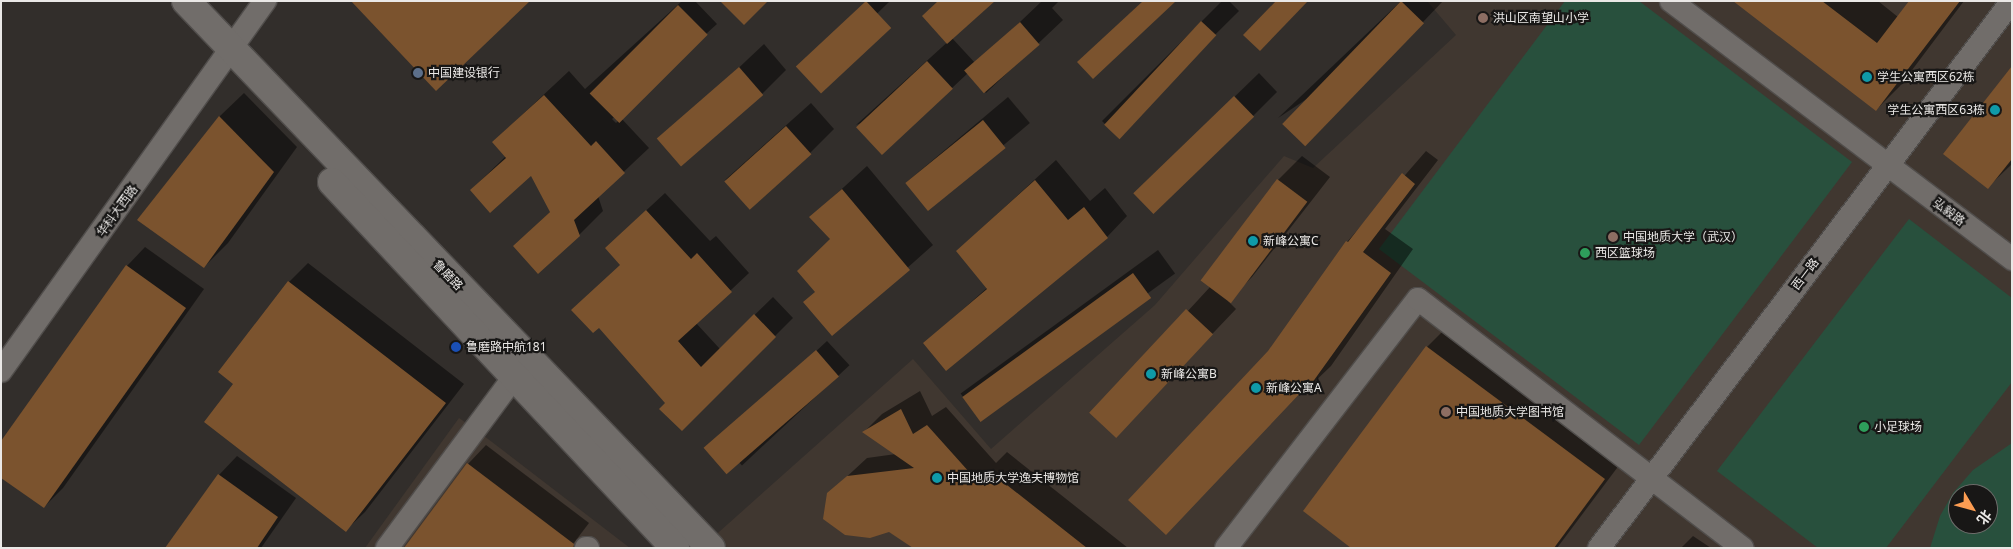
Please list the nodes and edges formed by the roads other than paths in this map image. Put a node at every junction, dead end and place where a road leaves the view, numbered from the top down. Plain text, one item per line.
1 (164, 1) edge
2 (186, 1) edge
3 (265, 1) edge
4 (1671, 1) edge
5 (2012, 1) edge
6 (227, 57) junction
7 (1887, 165) junction
8 (2012, 259) edge
9 (1, 371) edge
10 (514, 377) junction
11 (1651, 477) junction
12 (387, 548) edge
13 (675, 548) edge
14 (711, 548) edge
15 (1226, 548) edge
16 (1600, 548) edge
17 (1743, 548) edge

1 - 6 main road, 鲁磨路
2 - 6 main road, 鲁磨路
3 - 6 street, 华科大西路
4 - 7 street, 弘毅路
5 - 7 street, 西一路
6 - 9 street, 华科大西路
6 - 10 main road, 鲁磨路
6 - 14 main road, 鲁磨路
7 - 8 street, 弘毅路
7 - 11 street, 西一路
10 - 12 street
10 - 13 main road, 鲁磨路
11 - 15 street
11 - 16 street, 西一路
11 - 17 street

